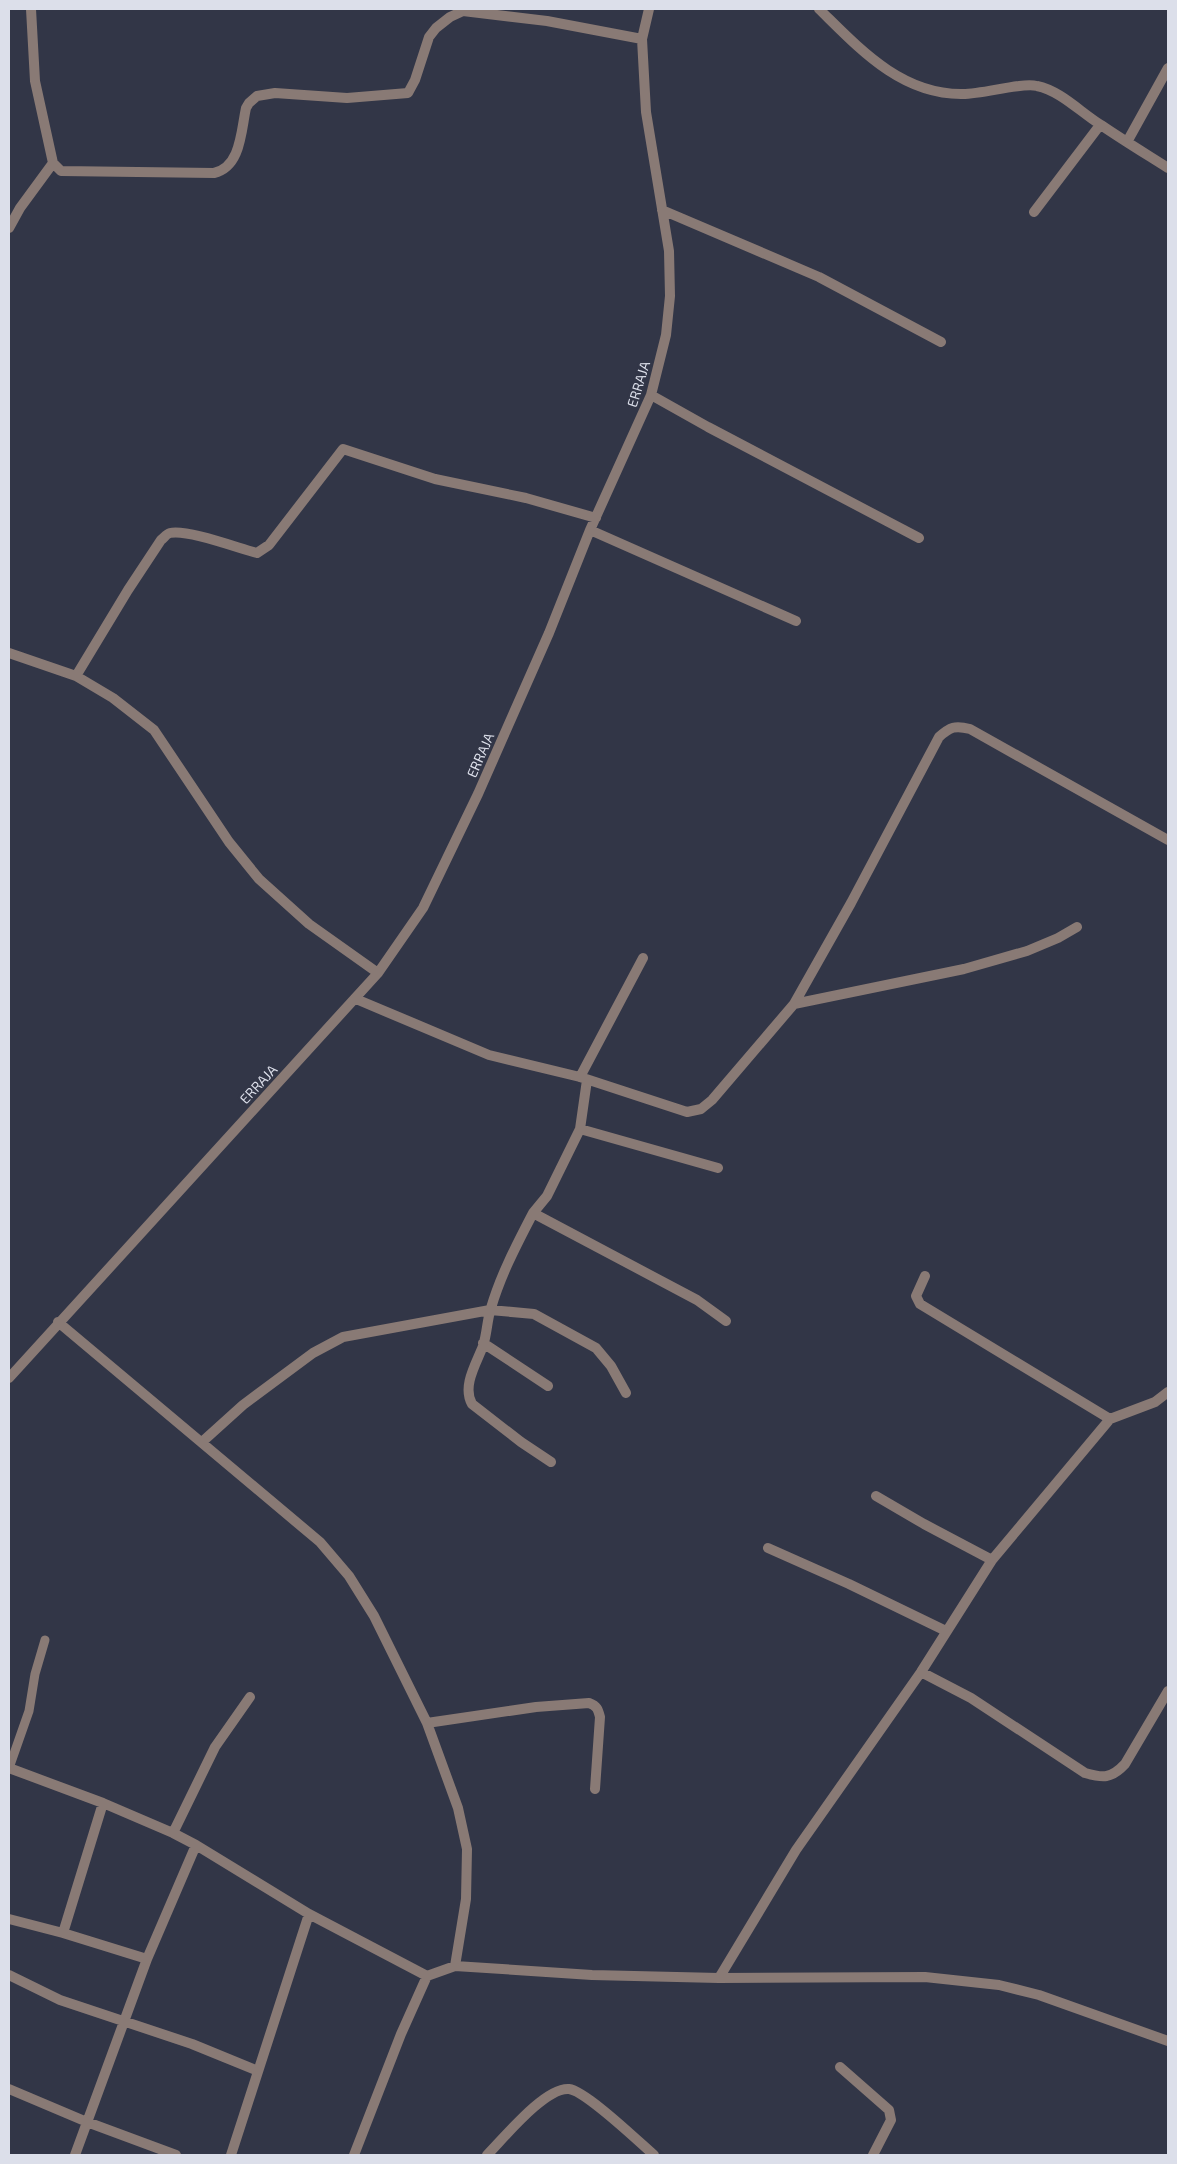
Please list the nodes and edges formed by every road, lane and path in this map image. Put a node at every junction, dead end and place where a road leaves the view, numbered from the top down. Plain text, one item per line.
1 (32, 9) edge
2 (649, 9) edge
3 (819, 9) edge
4 (642, 39) junction
5 (1168, 68) edge
6 (1100, 125) junction
7 (1127, 142) junction
8 (54, 163) junction
9 (1168, 168) edge
10 (662, 210) junction
11 (1034, 212) dead end
12 (9, 228) edge
13 (940, 342) dead end
14 (651, 395) junction
15 (596, 518) junction
16 (590, 530) junction
17 (919, 538) dead end
18 (796, 621) dead end
19 (9, 653) edge
20 (76, 676) junction
21 (1168, 840) edge
22 (1076, 927) dead end
23 (643, 958) dead end
24 (378, 973) junction
25 (356, 999) junction
26 (794, 1004) junction
27 (583, 1078) junction
28 (580, 1129) junction
29 (718, 1168) dead end
30 (533, 1213) junction
31 (925, 1276) dead end
32 (490, 1310) junction
33 (726, 1321) dead end
34 (58, 1322) junction
35 (483, 1343) junction
36 (9, 1378) edge
37 (548, 1386) dead end
38 (1168, 1392) edge
39 (626, 1393) dead end
40 (1110, 1419) junction
41 (202, 1442) junction
42 (551, 1462) dead end
43 (876, 1496) dead end
44 (768, 1548) dead end
45 (992, 1560) junction
46 (946, 1631) junction
47 (45, 1640) dead end
48 (921, 1672) junction
49 (1168, 1691) edge
50 (250, 1697) dead end
51 (427, 1723) junction
52 (9, 1768) edge
53 (595, 1789) dead end
54 (103, 1803) junction
55 (174, 1833) junction
56 (196, 1845) junction
57 (309, 1914) junction
58 (9, 1919) edge
59 (63, 1933) junction
60 (147, 1960) junction
61 (455, 1966) junction
62 (9, 1975) edge
63 (427, 1976) junction
64 (720, 1978) junction
65 (124, 2021) junction
66 (1168, 2041) edge
67 (840, 2067) dead end
68 (258, 2071) junction
69 (9, 2089) edge
70 (87, 2122) junction
71 (75, 2155) edge
72 (176, 2155) edge
73 (231, 2155) edge
74 (354, 2155) edge
75 (487, 2155) edge
76 (654, 2155) edge
77 (873, 2155) edge

1 - 8 street
2 - 4 street, ERRAJA
3 - 6 street
4 - 8 street
4 - 10 street, ERRAJA
5 - 7 street
6 - 7 street
6 - 11 street
7 - 9 street
8 - 12 street
10 - 13 street
10 - 14 street, ERRAJA
14 - 15 street, ERRAJA
14 - 17 street
15 - 16 street, ERRAJA
15 - 20 street
16 - 18 street
16 - 24 street, ERRAJA
19 - 20 street
20 - 24 street
21 - 26 street
22 - 26 street
23 - 27 street
24 - 25 street, ERRAJA
25 - 27 street
25 - 34 street, ERRAJA
26 - 27 street
27 - 28 street
28 - 29 street
28 - 30 street
30 - 32 street
30 - 33 street
31 - 40 street
32 - 35 street
32 - 39 street
32 - 41 street
34 - 36 street, ERRAJA
34 - 41 street
35 - 37 street
35 - 42 street
38 - 40 street
40 - 45 street
41 - 51 street
43 - 45 street
44 - 46 street
45 - 46 street
46 - 48 street
47 - 52 lane
48 - 49 street
48 - 64 street
50 - 55 street
51 - 53 street
51 - 61 street
52 - 54 street
54 - 55 street
54 - 59 street
55 - 56 street
56 - 57 street
56 - 60 street
57 - 63 street
57 - 68 street
58 - 59 street
59 - 60 street
60 - 65 street
61 - 63 street
61 - 64 street
62 - 65 street
63 - 74 street
64 - 66 street
65 - 68 street
65 - 70 street
67 - 77 street
68 - 73 street
69 - 70 street
70 - 71 street
70 - 72 street
75 - 76 street

